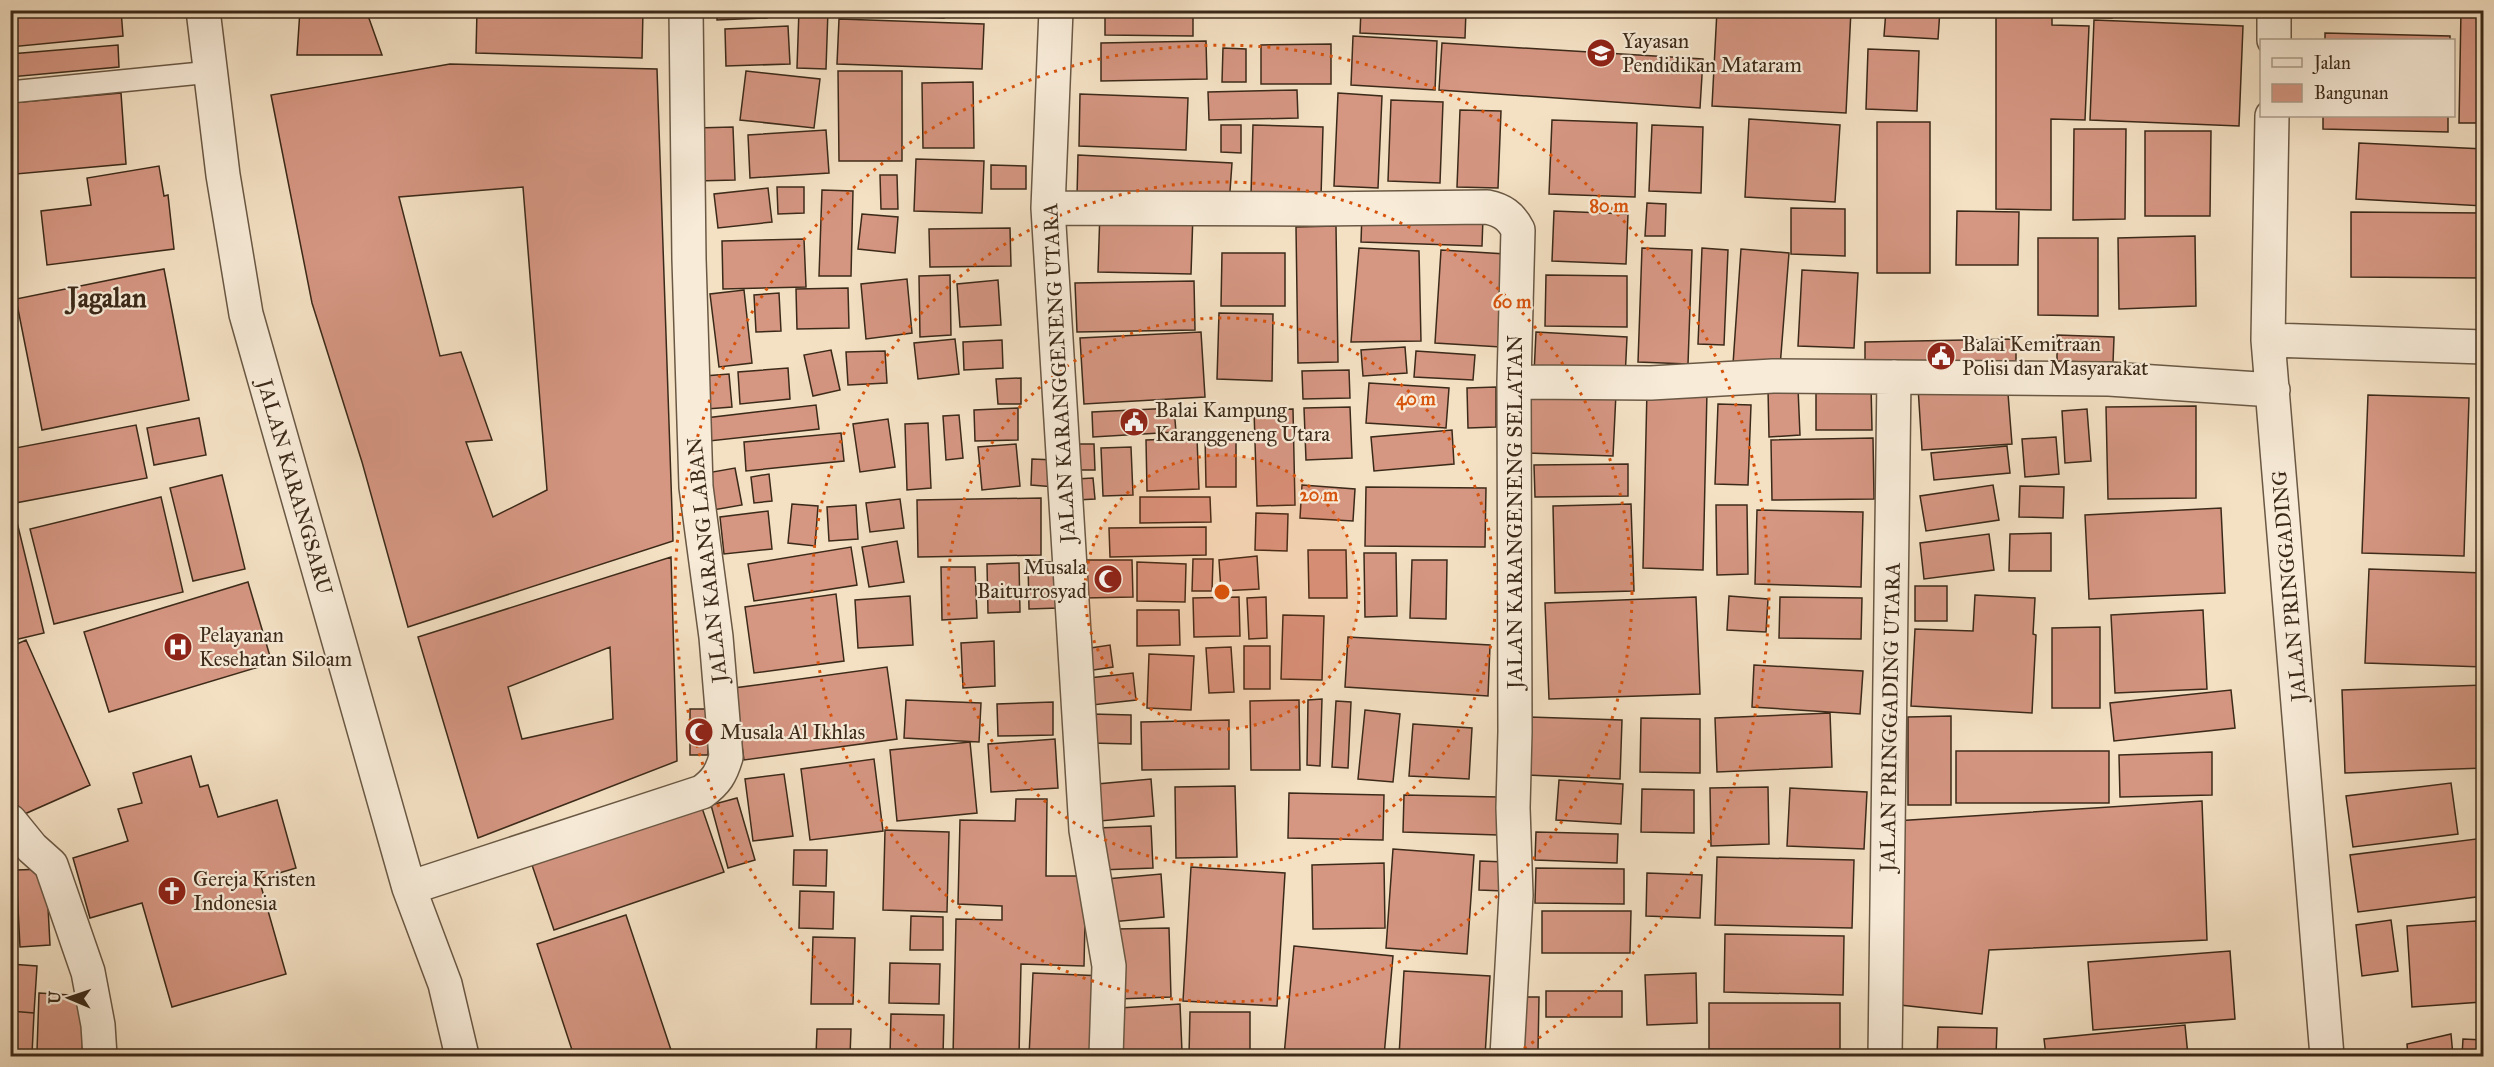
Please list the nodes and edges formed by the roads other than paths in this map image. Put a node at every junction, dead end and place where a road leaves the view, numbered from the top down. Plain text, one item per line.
1 (203, 10) edge
2 (686, 10) edge
3 (1056, 10) edge
4 (2274, 10) edge
5 (2274, 39) edge
6 (211, 72) junction
7 (10, 92) edge
8 (2272, 117) edge
9 (1048, 208) junction
10 (2268, 340) junction
11 (2484, 347) edge
12 (1894, 378) junction
13 (1514, 382) junction
14 (2273, 390) junction
15 (10, 821) edge
16 (409, 888) junction
17 (100, 1056) edge
18 (462, 1056) edge
19 (1106, 1056) edge
20 (1507, 1056) edge
21 (1885, 1056) edge
22 (2327, 1056) edge

1 - 6 street, JALAN KARANGSARU
2 - 16 street, JALAN KARANG LABAN
3 - 9 street, JALAN KARANGGENENG UTARA
4 - 5 street
6 - 7 lane
6 - 16 street, JALAN KARANGSARU
8 - 10 street, JALAN PRINGGADING
9 - 13 street, JALAN KARANGENENG SELATAN
9 - 19 street, JALAN KARANGGENENG UTARA
10 - 11 street
10 - 14 street, JALAN PRINGGADING
12 - 13 street
12 - 14 street
12 - 21 street, JALAN PRINGGADING UTARA
13 - 20 street, JALAN KARANGENENG SELATAN
14 - 22 street, JALAN PRINGGADING
15 - 17 street
16 - 18 street, JALAN KARANGSARU

